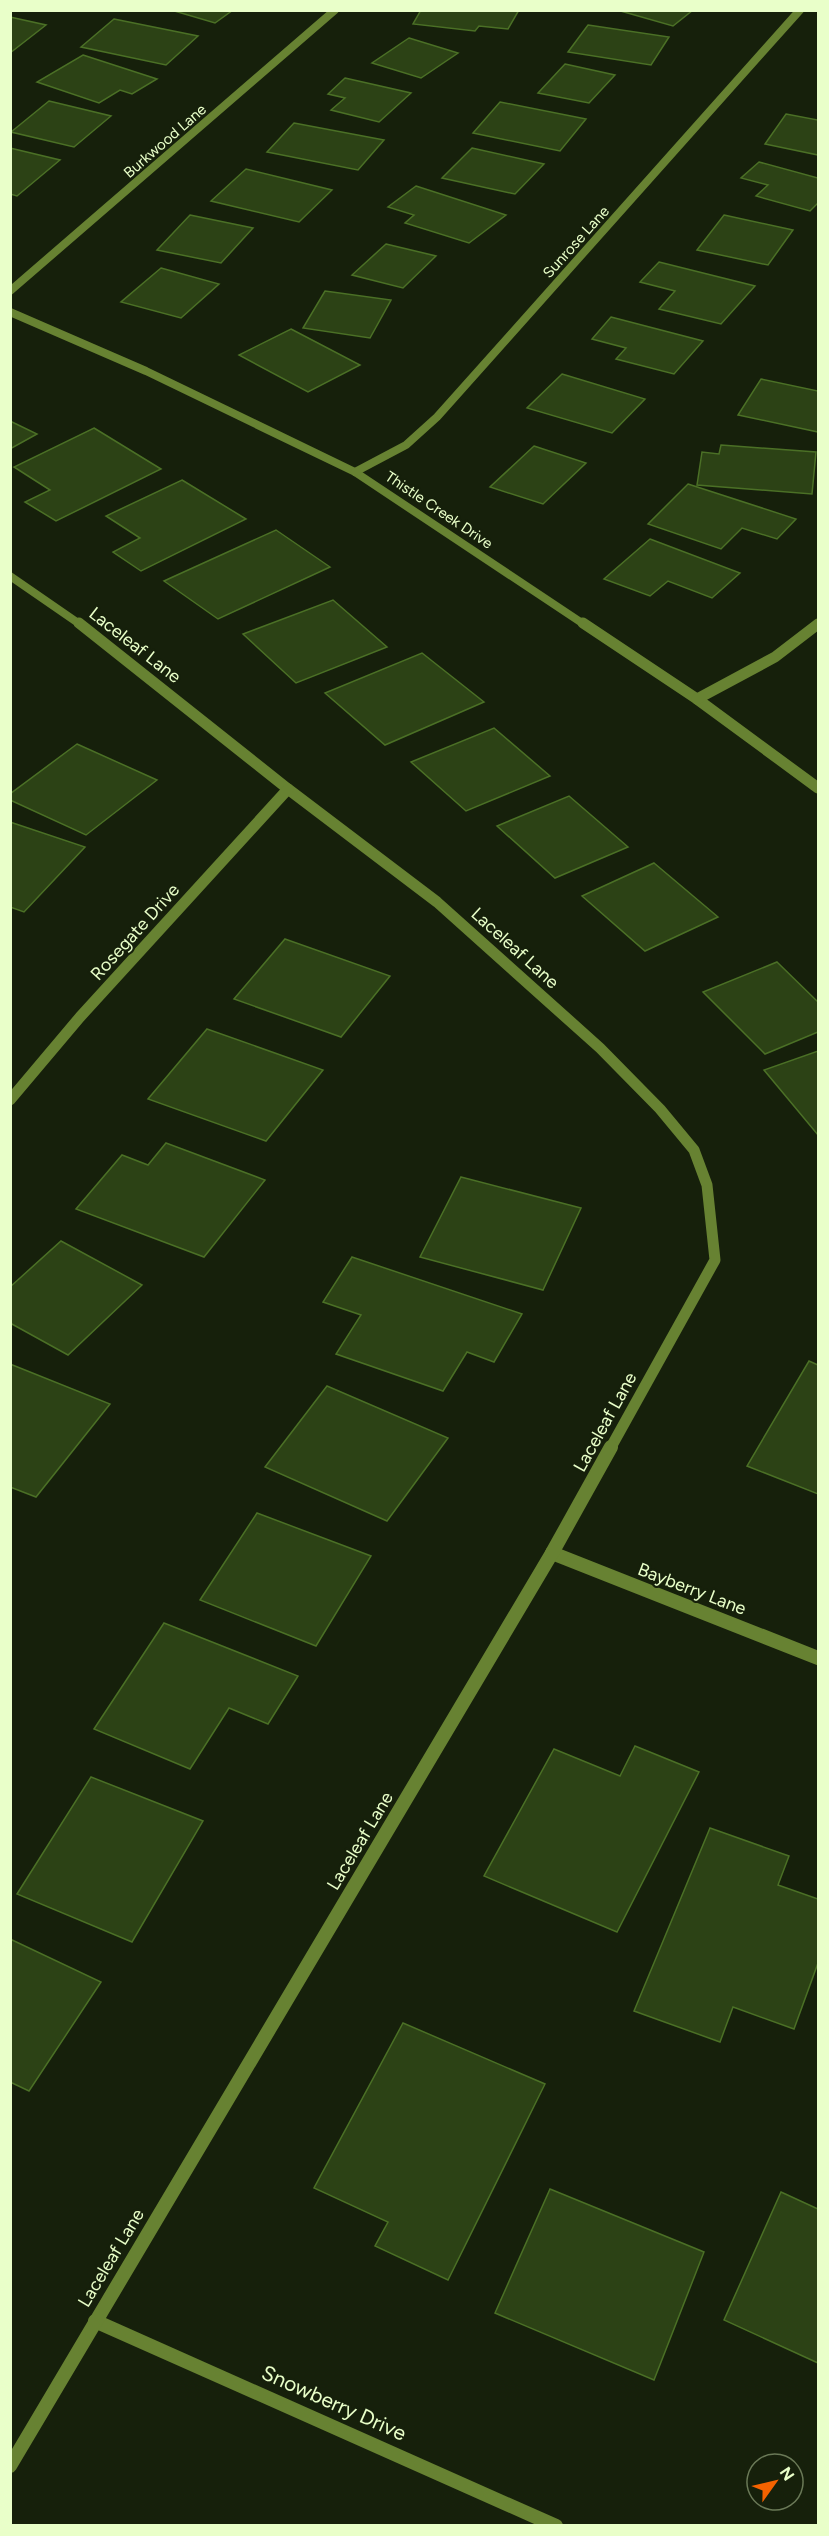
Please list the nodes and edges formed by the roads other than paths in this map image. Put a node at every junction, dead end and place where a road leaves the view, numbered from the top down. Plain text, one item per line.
1 (335, 10) edge
2 (800, 10) edge
3 (10, 291) edge
4 (10, 312) edge
5 (355, 472) junction
6 (10, 576) edge
7 (819, 624) edge
8 (697, 699) junction
9 (819, 788) edge
10 (288, 789) junction
11 (10, 1100) edge
12 (552, 1553) junction
13 (819, 1658) edge
14 (95, 2321) junction
15 (10, 2466) edge
16 (556, 2526) edge

1 - 3 street, Burkwood Lane
2 - 5 street, Sunrose Lane
4 - 5 street, Thistle Creek Drive
5 - 8 street, Thistle Creek Drive
6 - 10 street, Laceleaf Lane
7 - 8 street
8 - 9 street, Thistle Creek Drive
10 - 11 street, Rosegate Drive
10 - 12 street, Laceleaf Lane
12 - 13 street, Bayberry Lane
12 - 14 street, Laceleaf Lane
14 - 15 street, Laceleaf Lane
14 - 16 street, Snowberry Drive

